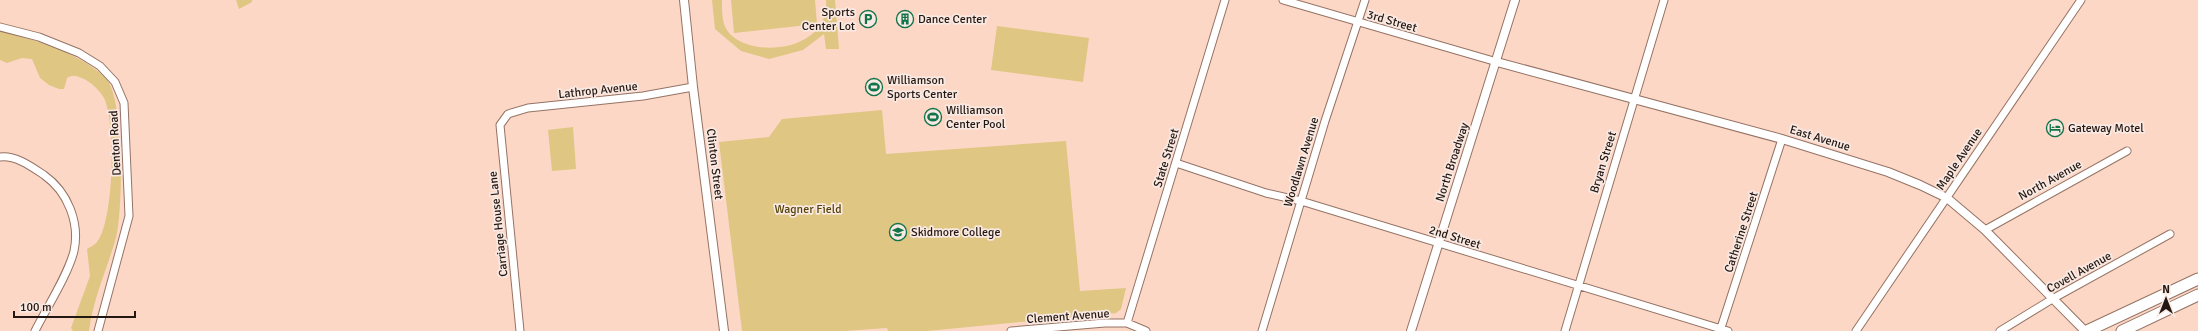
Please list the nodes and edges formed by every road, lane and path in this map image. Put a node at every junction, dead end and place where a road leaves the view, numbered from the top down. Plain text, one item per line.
1 (684, 0) edge
2 (1225, 0) edge
3 (1282, 0) edge
4 (1365, 0) edge
5 (1515, 0) edge
6 (1664, 0) edge
7 (2081, 0) edge
8 (1358, 23) junction
9 (0, 27) edge
10 (1497, 62) junction
11 (693, 87) junction
12 (1633, 99) junction
13 (506, 117) joint
14 (1782, 139) junction
15 (2127, 151) dead end
16 (0, 157) edge
17 (1176, 163) junction
18 (1947, 198) junction
19 (1301, 201) junction
20 (1985, 230) junction
21 (2170, 234) dead end
22 (1439, 244) junction
23 (2198, 279) edge
24 (1577, 286) junction
25 (2198, 295) edge
26 (2054, 298) junction
27 (1127, 323) junction
28 (1141, 330) edge
29 (1723, 330) edge
30 (35, 331) edge
31 (98, 331) edge
32 (520, 331) edge
33 (724, 331) edge
34 (1012, 331) edge
35 (1262, 331) edge
36 (1411, 331) edge
37 (1566, 331) edge
38 (1856, 331) edge
39 (2000, 331) edge
40 (2086, 331) edge
41 (2122, 331) edge

1 - 11 street, Clinton Street
2 - 17 street, State Street
3 - 8 street, 3rd Street
4 - 8 street, Woodlawn Avenue
5 - 10 street, North Broadway
6 - 12 street, Bryan Street
7 - 18 street, Maple Avenue
8 - 10 street, 3rd Street
8 - 19 street, Woodlawn Avenue
9 - 31 street, Denton Road
10 - 12 street, East Avenue
10 - 22 street, North Broadway
11 - 13 street, Lathrop Avenue
11 - 33 street, Clinton Street
12 - 14 street, East Avenue
12 - 24 street, Bryan Street
13 - 32 street, Carriage House Lane
14 - 18 street, East Avenue
14 - 29 street, Catherine Street
15 - 20 street, North Avenue
16 - 30 street
17 - 19 street, 2nd Street
17 - 27 street, State Street
18 - 20 street, East Avenue
18 - 38 street, Maple Avenue
19 - 22 street, 2nd Street
19 - 35 street, Woodlawn Avenue
20 - 26 street, East Avenue
21 - 26 street, Covell Avenue
22 - 24 street, 2nd Street
22 - 36 street, North Broadway
23 - 40 highway
24 - 29 street, 2nd Street
24 - 37 street, Bryan Street
25 - 41 highway
26 - 39 street, Covell Avenue
26 - 40 street, East Avenue
27 - 28 street
27 - 34 street, Clement Avenue

